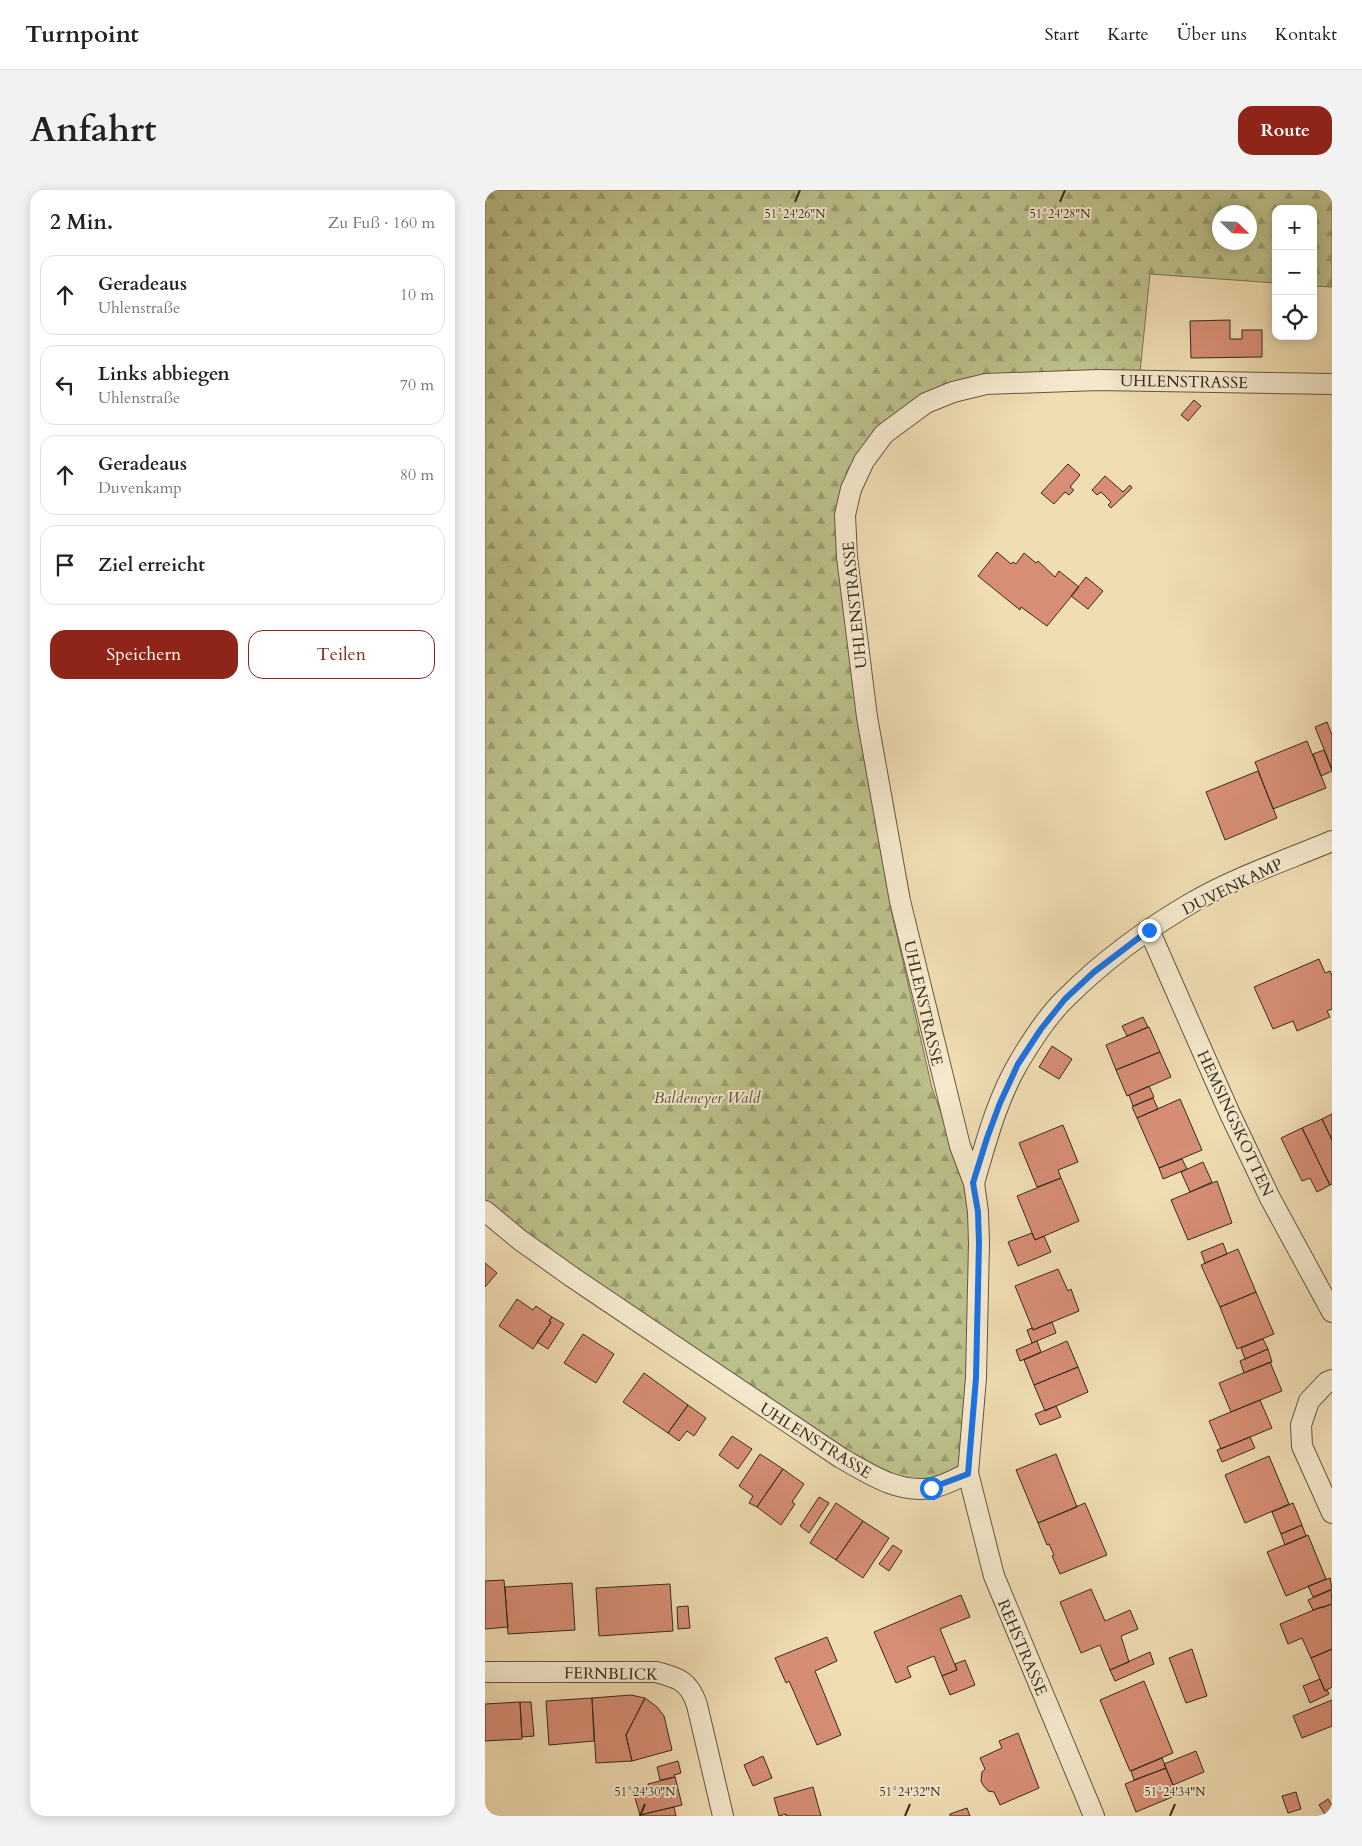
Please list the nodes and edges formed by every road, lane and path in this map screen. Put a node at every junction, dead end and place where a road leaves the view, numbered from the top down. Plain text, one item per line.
1 (1332, 384) edge
2 (1332, 841) edge
3 (1149, 930) junction
4 (973, 1183) junction
5 (485, 1211) edge
6 (1332, 1312) edge
7 (1332, 1380) edge
8 (968, 1474) junction
9 (1332, 1513) edge
10 (485, 1672) edge
11 (723, 1816) edge
12 (1094, 1816) edge

1 - 4 street, UHLENSTRASSE
2 - 3 street, DUVENKAMP
3 - 4 street, DUVENKAMP
3 - 6 street, HEMSINGSKOTTEN
4 - 8 street, UHLENSTRASSE
5 - 8 street, UHLENSTRASSE
7 - 9 street
8 - 12 street, REHSTRASSE
10 - 11 street, FERNBLICK

